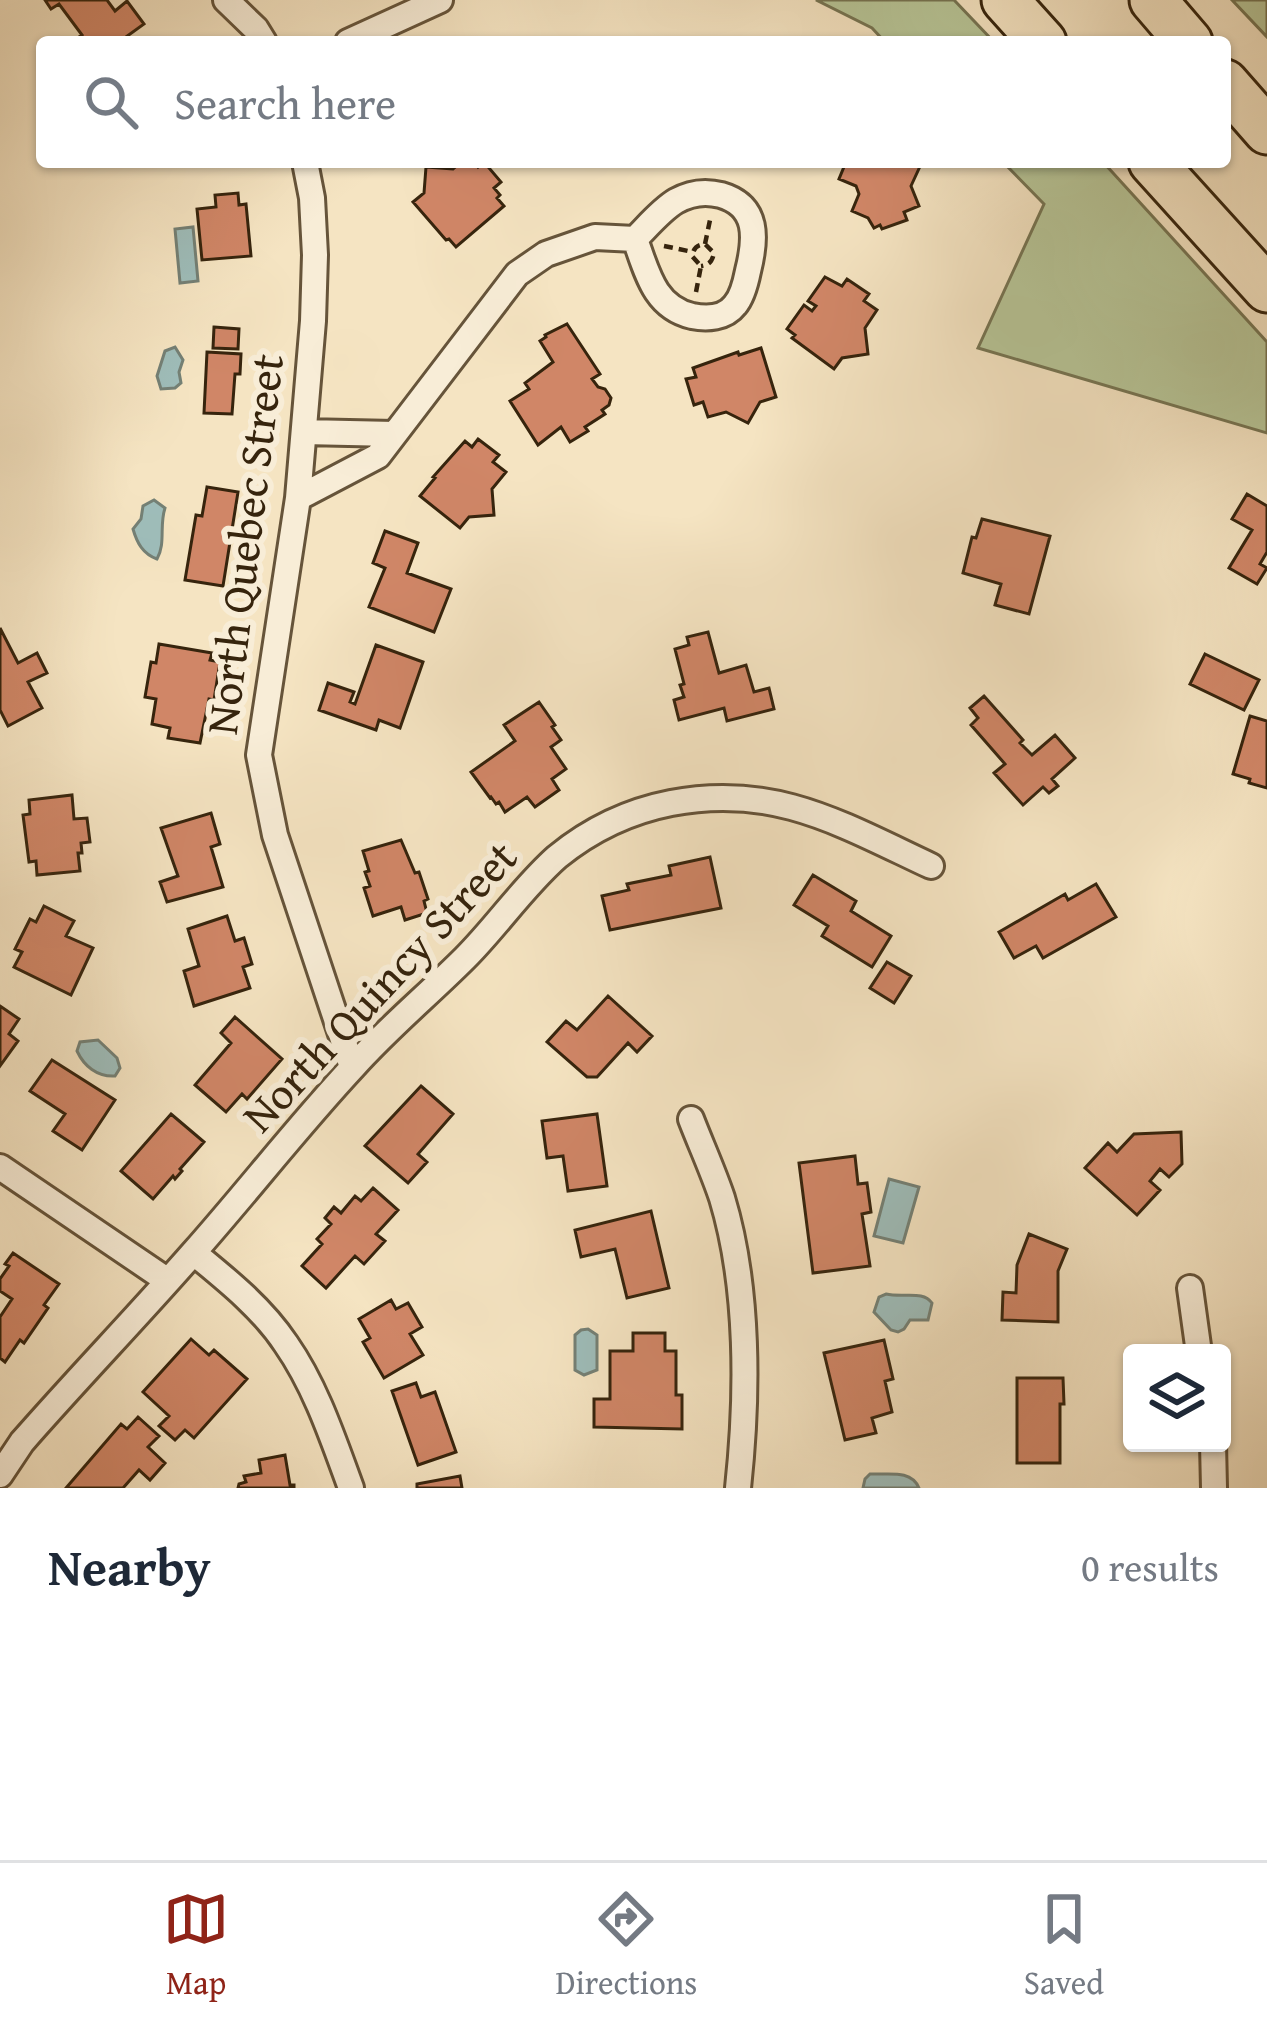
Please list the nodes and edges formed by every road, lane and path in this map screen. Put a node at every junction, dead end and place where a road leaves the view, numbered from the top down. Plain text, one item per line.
1 (226, 0) edge
2 (440, 0) edge
3 (1005, 0) edge
4 (1153, 0) edge
5 (260, 36) edge
6 (361, 36) edge
7 (1038, 36) edge
8 (1184, 36) edge
9 (1231, 90) edge
10 (1267, 131) edge
11 (305, 168) edge
12 (1157, 168) edge
13 (635, 239) junction
14 (1267, 289) edge
15 (304, 432) junction
16 (394, 434) junction
17 (298, 498) junction
18 (931, 866) dead end
19 (352, 1067) junction
20 (691, 1119) dead end
21 (0, 1167) edge
22 (194, 1252) junction
23 (168, 1281) junction
24 (1190, 1288) dead end
25 (1198, 1344) edge
26 (1213, 1452) edge
27 (0, 1475) edge
28 (351, 1488) edge
29 (738, 1488) edge
30 (1214, 1488) edge

1 - 5 street
2 - 6 street
3 - 7 highway
4 - 8 highway
9 - 10 highway
11 - 15 street, North Quebec Street
12 - 14 highway
13 - 13 street
13 - 16 street
15 - 16 street
15 - 17 street, North Quebec Street
16 - 17 street
17 - 19 street, North Quebec Street
18 - 19 street, North Quincy Street
19 - 22 street, North Quincy Street
20 - 29 street
21 - 23 street
22 - 23 street, North Quincy Street
22 - 28 street
23 - 27 street, North Quincy Street
24 - 25 street
26 - 30 street

